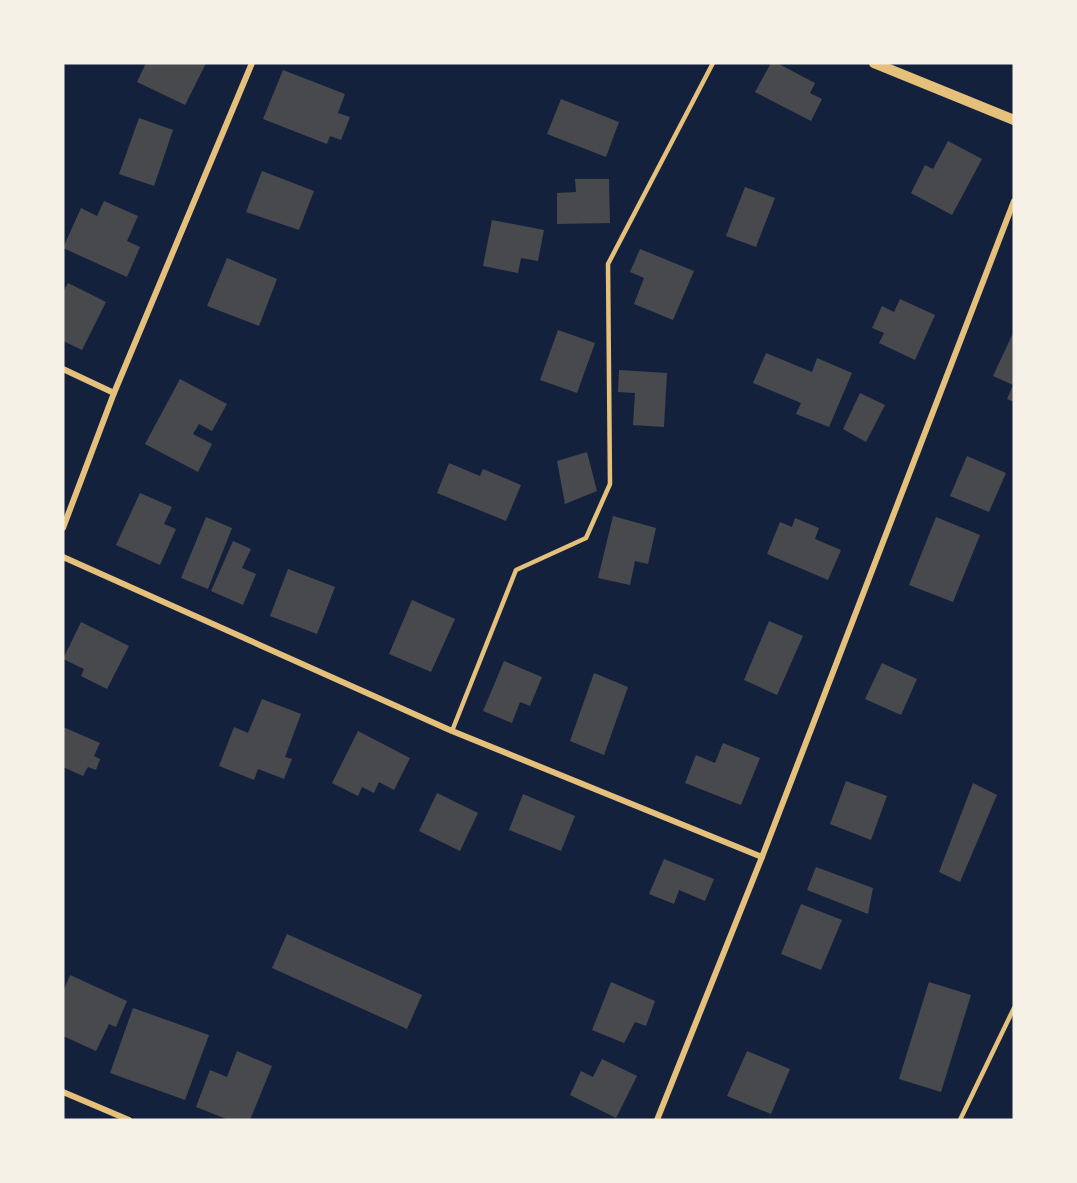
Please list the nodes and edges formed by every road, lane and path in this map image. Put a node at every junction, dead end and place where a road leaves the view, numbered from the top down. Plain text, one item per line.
1 (252, 63) edge
2 (713, 63) edge
3 (874, 63) edge
4 (1014, 120) edge
5 (1014, 201) edge
6 (63, 369) edge
7 (114, 393) junction
8 (63, 528) edge
9 (63, 557) edge
10 (452, 731) junction
11 (762, 857) junction
12 (1014, 1008) edge
13 (63, 1092) edge
14 (129, 1120) edge
15 (657, 1120) edge
16 (960, 1120) edge

1 - 7 street
2 - 10 lane
3 - 4 street
5 - 11 street
6 - 7 street
7 - 8 street
9 - 10 street
10 - 11 street
11 - 15 street
12 - 16 lane
13 - 14 street

